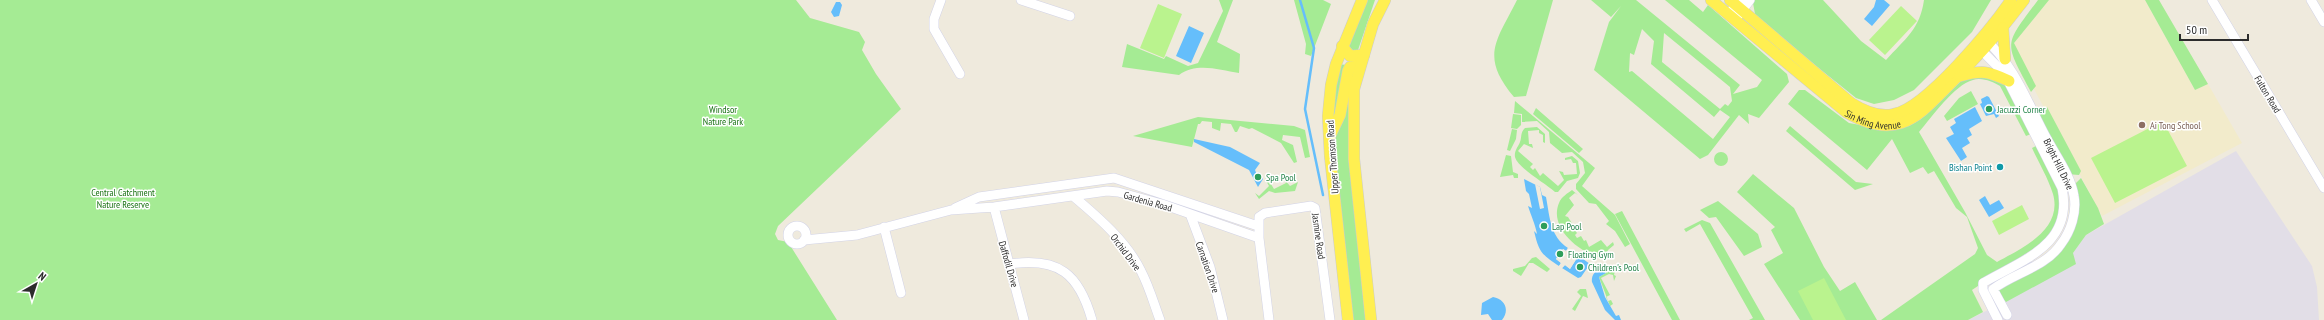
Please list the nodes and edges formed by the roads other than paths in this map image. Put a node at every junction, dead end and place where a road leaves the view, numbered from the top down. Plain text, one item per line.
1 (941, 0) edge
2 (1021, 0) edge
3 (1362, 0) edge
4 (1385, 0) edge
5 (1711, 0) edge
6 (1750, 0) edge
7 (2011, 0) edge
8 (2024, 0) edge
9 (2212, 0) edge
10 (2311, 0) edge
11 (1737, 4) edge
12 (1070, 16) dead end
13 (1732, 17) junction
14 (2324, 20) edge
15 (2003, 28) junction
16 (1983, 44) junction
17 (1342, 46) junction
18 (1364, 55) junction
19 (2005, 59) junction
20 (1360, 66) junction
21 (960, 74) dead end
22 (1958, 77) junction
23 (2009, 81) junction
24 (1330, 136) junction
25 (2324, 188) edge
26 (1073, 196) junction
27 (994, 207) junction
28 (951, 210) junction
29 (1190, 214) junction
30 (1258, 226) junction
31 (884, 227) junction
32 (1259, 238) junction
33 (804, 240) dead end
34 (2050, 242) junction
35 (2054, 253) junction
36 (1010, 264) junction
37 (901, 293) dead end
38 (2007, 315) dead end
39 (1024, 320) edge
40 (1092, 320) edge
41 (1160, 320) edge
42 (1223, 320) edge
43 (1269, 320) edge
44 (1330, 320) edge
45 (1348, 320) edge
46 (1371, 320) edge
47 (1998, 320) edge

1 - 21 street
2 - 12 street
3 - 17 main road, Upper Thomson Road
4 - 18 main road
5 - 13 main road, Sin Ming Avenue
6 - 11 street
7 - 16 main road, Sin Ming Avenue
8 - 15 main road, Sin Ming Avenue
9 - 25 street, Fulton Road
10 - 14 street
11 - 13 street
11 - 16 main road, Sin Ming Avenue
13 - 22 main road, Sin Ming Avenue
15 - 16 main road, Sin Ming Avenue
15 - 19 main road
16 - 19 street, Bright Hill Drive
16 - 22 main road, Sin Ming Avenue
16 - 23 street, Bright Hill Drive
17 - 18 main road
17 - 24 main road, Upper Thomson Road
18 - 20 main road
19 - 35 street, Bright Hill Drive
20 - 24 main road
20 - 46 main road
22 - 23 main road
23 - 34 street, Bright Hill Drive
24 - 45 main road, Upper Thomson Road
26 - 27 street, Gardenia Road
26 - 29 street, Gardenia Road
26 - 41 street, Orchid Drive
27 - 28 street, Gardenia Road
27 - 36 street, Daffodil Drive
28 - 30 street, Gardenia Road
28 - 31 street, Gardenia Road
29 - 32 street, Gardenia Road
29 - 42 street, Carnation Drive
30 - 32 street
30 - 44 street, Jasmine Road
31 - 33 street, Gardenia Road
31 - 37 street
32 - 43 street
34 - 35 street
34 - 47 street, Bright Hill Drive
35 - 38 street, Bright Hill Drive
36 - 39 street, Daffodil Drive
36 - 40 street

